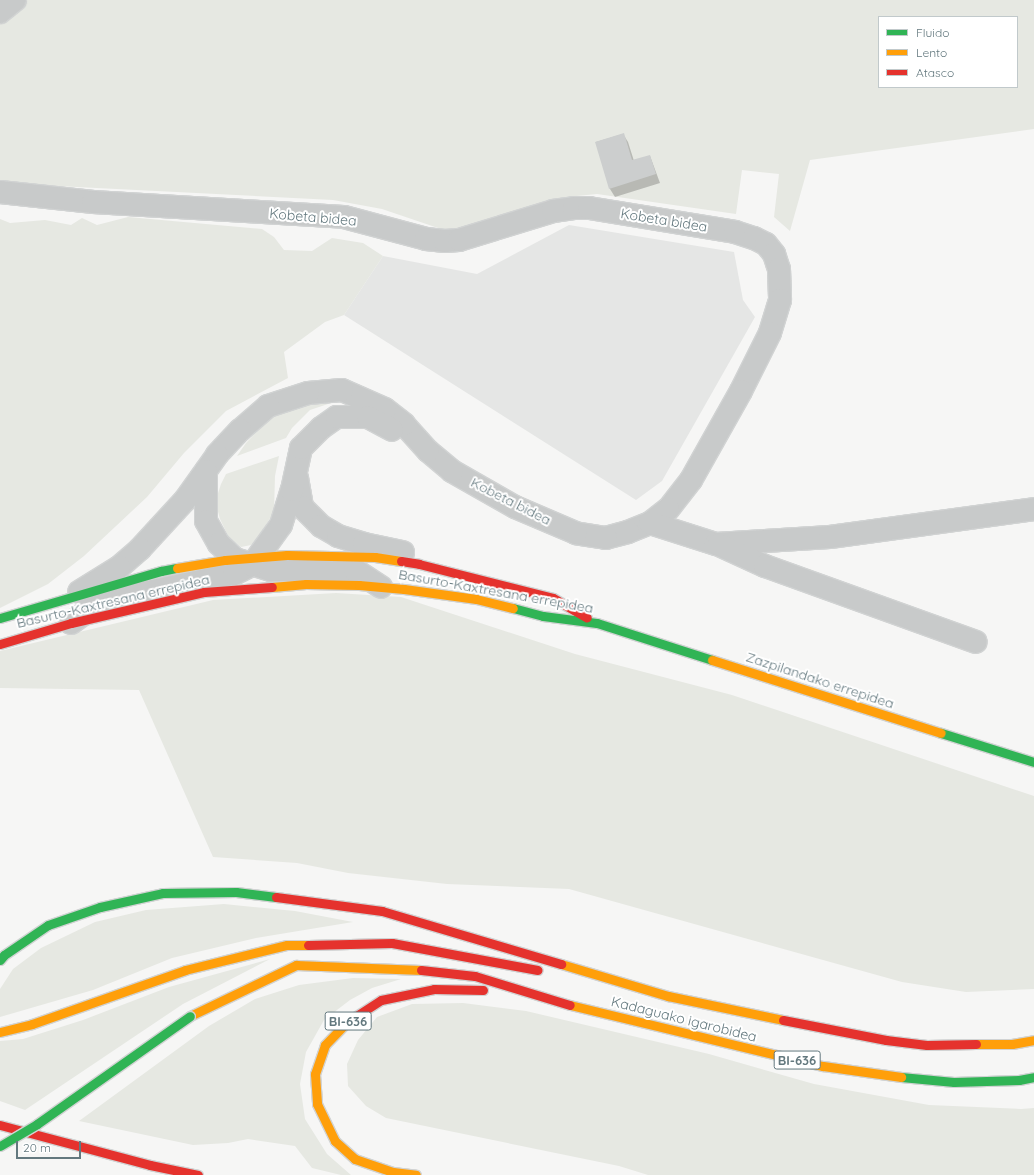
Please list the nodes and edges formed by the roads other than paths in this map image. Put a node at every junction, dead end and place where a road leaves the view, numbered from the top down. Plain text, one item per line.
1 (15, 0) edge
2 (0, 12) edge
3 (0, 192) edge
4 (428, 451) junction
5 (206, 471) junction
6 (296, 475) junction
7 (1034, 509) edge
8 (650, 523) junction
9 (716, 544) junction
10 (249, 560) junction
11 (458, 573) junction
12 (381, 586) junction
13 (73, 596) junction
14 (0, 618) edge
15 (71, 623) junction
16 (597, 623) junction
17 (976, 642) dead end
18 (0, 644) edge
19 (1034, 762) edge
20 (0, 960) edge
21 (547, 971) dead end
22 (562, 974) dead end
23 (655, 991) junction
24 (565, 1004) junction
25 (0, 1032) edge
26 (1034, 1040) edge
27 (1034, 1078) edge
28 (0, 1125) edge
29 (0, 1146) edge
30 (198, 1175) edge
31 (416, 1175) edge

1 - 2 street
3 - 8 street, Kobeta bidea
4 - 5 street
4 - 6 street
4 - 8 street, Kobeta bidea
5 - 10 street
5 - 13 street
6 - 10 street
6 - 11 street
7 - 9 street
8 - 9 street
9 - 17 street
10 - 11 main road, Basurto-Kaxtresana errepidea
10 - 12 street
10 - 13 main road, Basurto-Kaxtresana errepidea
10 - 15 street
11 - 16 main road, Basurto-Kaxtresana errepidea
12 - 15 main road, Basurto-Kaxtresana errepidea
12 - 16 main road, Basurto-Kaxtresana errepidea
13 - 14 main road, Basurto-Kaxtresana errepidea
15 - 18 main road, Basurto-Kaxtresana errepidea
16 - 19 main road, Zazpilandako errepidea
20 - 23 main road
21 - 25 main road
22 - 23 main road
23 - 26 main road, Kadaguako igarobidea / BI-636
24 - 27 main road, Kadaguako igarobidea / BI-636
24 - 29 main road, bridge
24 - 31 main road, BI-636
28 - 30 main road

